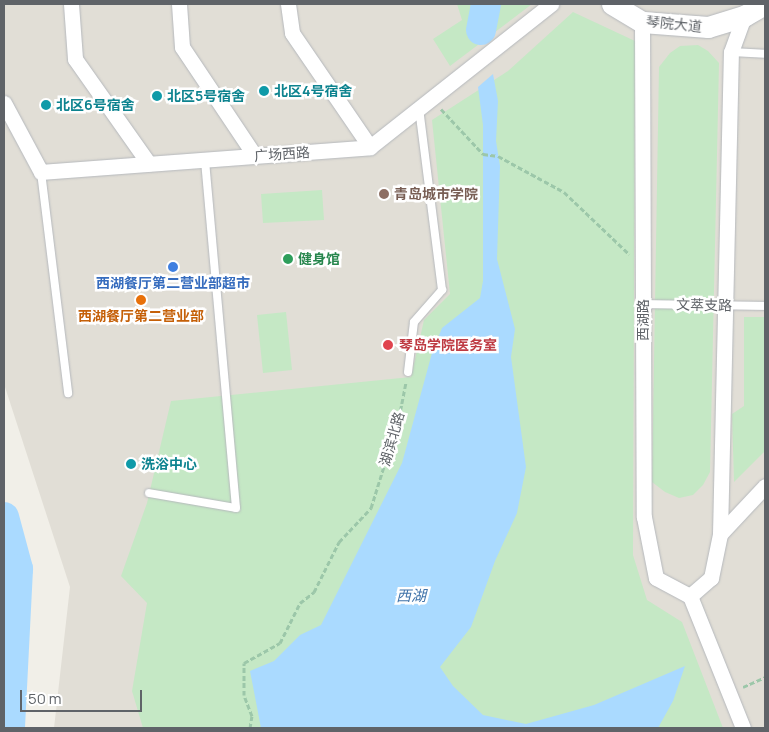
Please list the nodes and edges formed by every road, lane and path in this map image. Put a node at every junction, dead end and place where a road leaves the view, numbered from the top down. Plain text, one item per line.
1 (71, 4) edge
2 (179, 4) edge
3 (288, 4) edge
4 (551, 4) edge
5 (612, 4) edge
6 (765, 4) edge
7 (744, 16) junction
8 (642, 22) junction
9 (731, 52) junction
10 (765, 54) edge
11 (4, 103) edge
12 (425, 103) junction
13 (370, 148) junction
14 (255, 156) junction
15 (206, 160) junction
16 (149, 164) junction
17 (41, 172) junction
18 (643, 268) junction
19 (643, 304) junction
20 (765, 306) edge
21 (408, 372) joint
22 (68, 393) dead end
23 (765, 486) edge
24 (149, 493) dead end
25 (720, 534) junction
26 (690, 596) junction
27 (765, 677) edge
28 (729, 693) junction
29 (250, 728) edge
30 (743, 728) edge

1 - 16 street
2 - 14 street
3 - 13 street
4 - 12 street
5 - 8 street, 琴院大道
6 - 7 street, 琴院大道
7 - 8 street, 琴院大道
7 - 9 street
8 - 18 street, 西湖路
9 - 10 lane
9 - 25 street
11 - 17 street
12 - 13 street
12 - 18 path
12 - 21 lane
13 - 14 street, 广场西路
14 - 15 street, 广场西路
15 - 16 street, 广场西路
15 - 24 lane
16 - 17 street, 广场西路
17 - 22 lane
18 - 19 street, 西湖路
19 - 20 lane, 文萃支路
19 - 26 street, 西湖路
21 - 29 path, 湖滨北路
23 - 25 street
25 - 26 street
26 - 28 street
27 - 28 path
28 - 30 street

